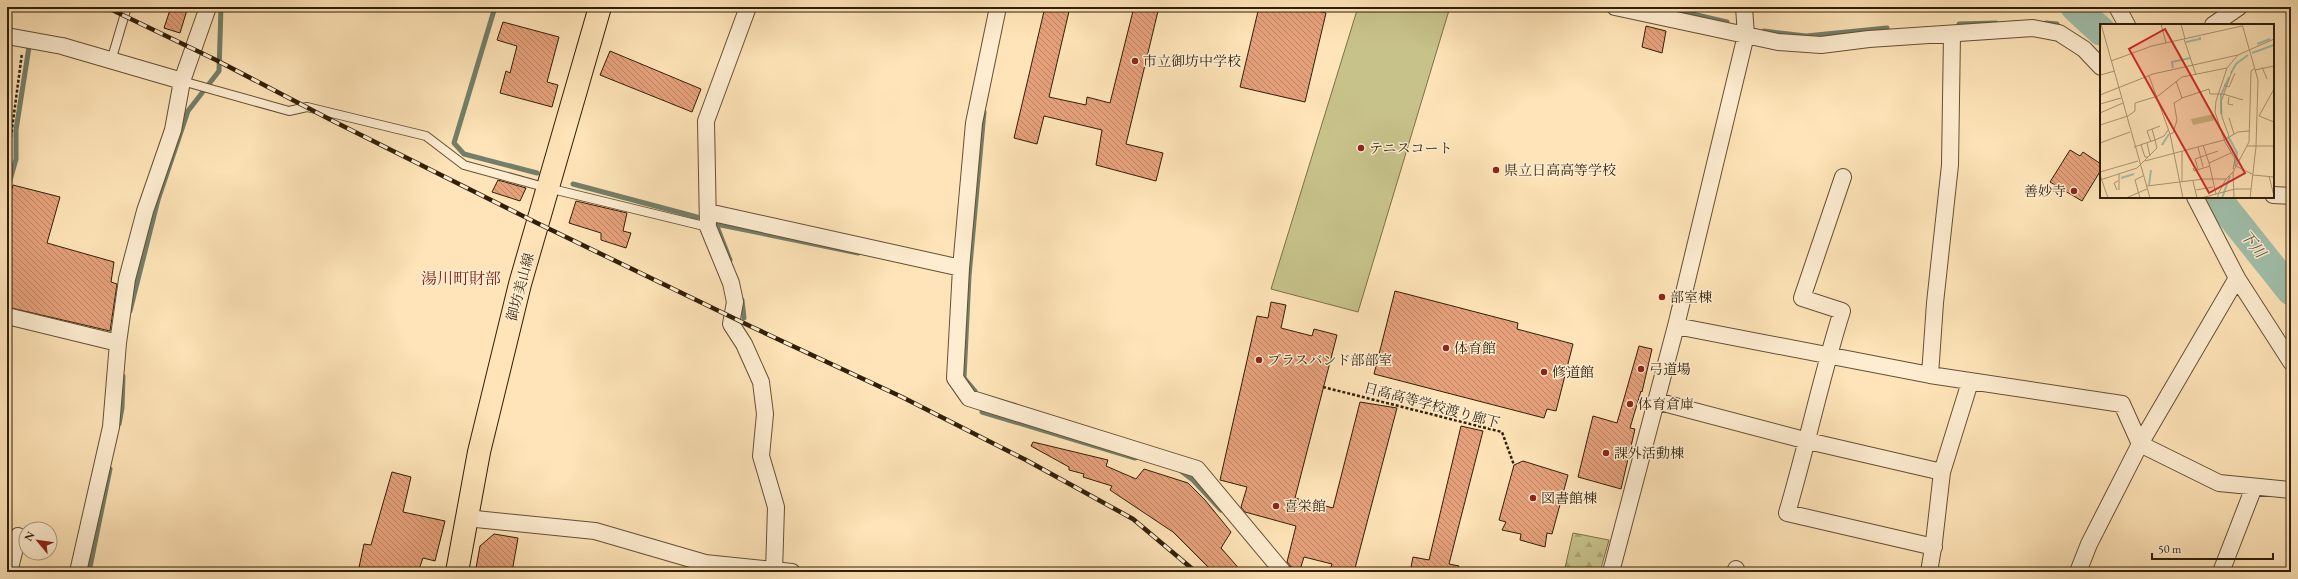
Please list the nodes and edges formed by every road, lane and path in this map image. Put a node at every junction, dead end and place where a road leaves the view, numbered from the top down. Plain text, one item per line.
1 (127, 7) edge
2 (208, 7) edge
3 (600, 7) edge
4 (748, 7) edge
5 (998, 7) edge
6 (1615, 7) edge
7 (1744, 7) edge
8 (2117, 7) edge
9 (2239, 7) edge
10 (2126, 24) edge
11 (2214, 24) edge
12 (1952, 34) junction
13 (1746, 35) junction
14 (7, 36) edge
15 (24, 39) junction
16 (111, 61) junction
17 (2100, 66) edge
18 (182, 81) junction
19 (7, 167) edge
20 (1843, 178) dead end
21 (548, 188) junction
22 (2274, 195) edge
23 (2291, 196) edge
24 (2196, 198) edge
25 (708, 219) junction
26 (961, 268) junction
27 (2237, 278) junction
28 (7, 316) edge
29 (1676, 326) junction
30 (118, 343) junction
31 (1828, 355) junction
32 (2291, 362) edge
33 (1930, 375) junction
34 (1970, 382) junction
35 (1324, 387) dead end
36 (1656, 401) junction
37 (1808, 441) junction
38 (2140, 444) junction
39 (1514, 465) dead end
40 (1942, 472) junction
41 (2254, 487) junction
42 (2291, 490) edge
43 (466, 518) junction
44 (18, 536) dead end
45 (1934, 547) junction
46 (774, 571) edge
47 (9, 572) edge
48 (78, 572) edge
49 (457, 572) edge
50 (792, 572) edge
51 (1283, 572) edge
52 (1611, 572) edge
53 (1929, 572) edge
54 (2078, 572) edge
55 (2221, 572) edge

1 - 16 lane
2 - 18 street
3 - 21 main road, 御坊美山線
4 - 25 street
5 - 26 street
6 - 13 street
7 - 13 street
8 - 10 street
9 - 11 street
12 - 13 street
12 - 17 street
12 - 33 street
13 - 29 street
14 - 15 street
15 - 16 street
15 - 19 path
16 - 18 street
18 - 21 lane
18 - 30 street
20 - 31 street
21 - 25 lane
21 - 43 main road, 御坊美山線
22 - 23 street
24 - 27 street
25 - 26 street
25 - 46 street
26 - 51 street
27 - 32 street
27 - 38 street
28 - 30 street
29 - 31 street
29 - 36 street
30 - 48 street
31 - 33 street
31 - 37 street
33 - 34 street
34 - 38 street
34 - 40 street
35 - 39 path, 日高高等学校渡り廊下
36 - 37 street
36 - 52 street
37 - 40 street
37 - 45 street
38 - 41 street
38 - 54 street
40 - 45 street
41 - 42 street
41 - 55 street
43 - 46 street
43 - 49 main road, 御坊美山線
44 - 47 street
45 - 53 street
46 - 50 street

